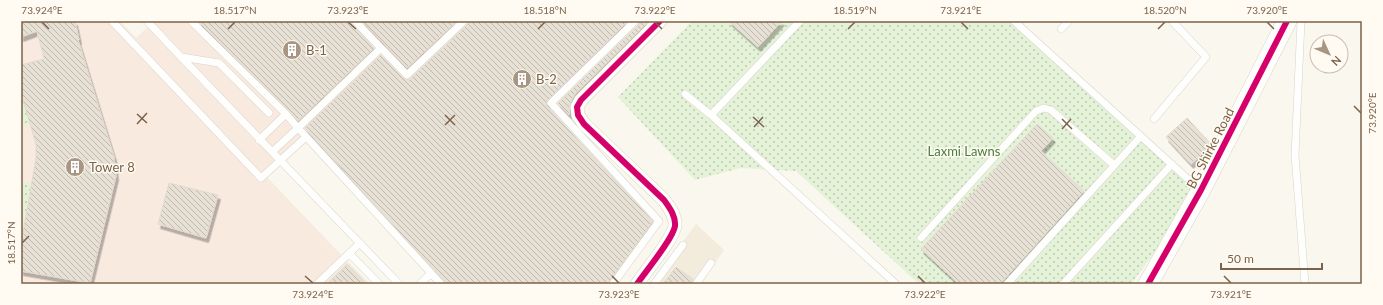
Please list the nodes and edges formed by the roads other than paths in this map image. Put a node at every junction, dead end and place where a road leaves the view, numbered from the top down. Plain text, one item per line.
1 (112, 21) edge
2 (146, 21) edge
3 (191, 21) edge
4 (355, 21) edge
5 (464, 21) edge
6 (635, 21) edge
7 (660, 21) edge
8 (800, 21) edge
9 (1014, 21) edge
10 (1069, 21) edge
11 (1172, 21) edge
12 (1287, 21) edge
13 (1301, 21) edge
14 (1061, 29) dead end
15 (381, 48) junction
16 (181, 57) junction
17 (685, 94) dead end
18 (269, 113) dead end
19 (286, 114) junction
20 (711, 116) junction
21 (1154, 119) dead end
22 (298, 128) junction
23 (1141, 136) junction
24 (306, 137) junction
25 (259, 140) junction
26 (272, 152) junction
27 (280, 160) junction
28 (1172, 164) junction
29 (1114, 166) junction
30 (1201, 190) junction
31 (921, 238) dead end
32 (360, 243) junction
33 (683, 245) dead end
34 (349, 253) junction
35 (711, 263) dead end
36 (431, 273) junction
37 (317, 284) edge
38 (379, 284) edge
39 (399, 284) edge
40 (420, 284) edge
41 (440, 284) edge
42 (613, 284) edge
43 (637, 284) edge
44 (654, 284) edge
45 (696, 284) edge
46 (896, 284) edge
47 (1007, 284) edge
48 (1063, 284) edge
49 (1148, 284) edge
50 (1305, 284) edge

1 - 27 lane
2 - 16 lane
3 - 19 lane
4 - 15 lane
5 - 15 lane
6 - 42 lane
7 - 43 street
8 - 20 lane
9 - 23 lane
10 - 14 lane
11 - 21 lane
12 - 30 street, BG Shirke Road
13 - 50 lane
15 - 22 lane
16 - 18 lane
16 - 25 lane
17 - 20 lane
19 - 22 lane
19 - 25 lane
20 - 46 lane
22 - 24 lane
22 - 26 lane
23 - 28 lane
23 - 29 lane
24 - 27 lane
24 - 36 lane
25 - 26 lane
26 - 27 lane
27 - 32 lane
28 - 30 lane
28 - 48 lane
29 - 31 lane
29 - 47 lane
30 - 49 street, BG Shirke Road
32 - 34 lane
32 - 39 lane
33 - 44 lane
34 - 37 lane
34 - 38 lane
35 - 45 lane
36 - 40 lane
36 - 41 lane

